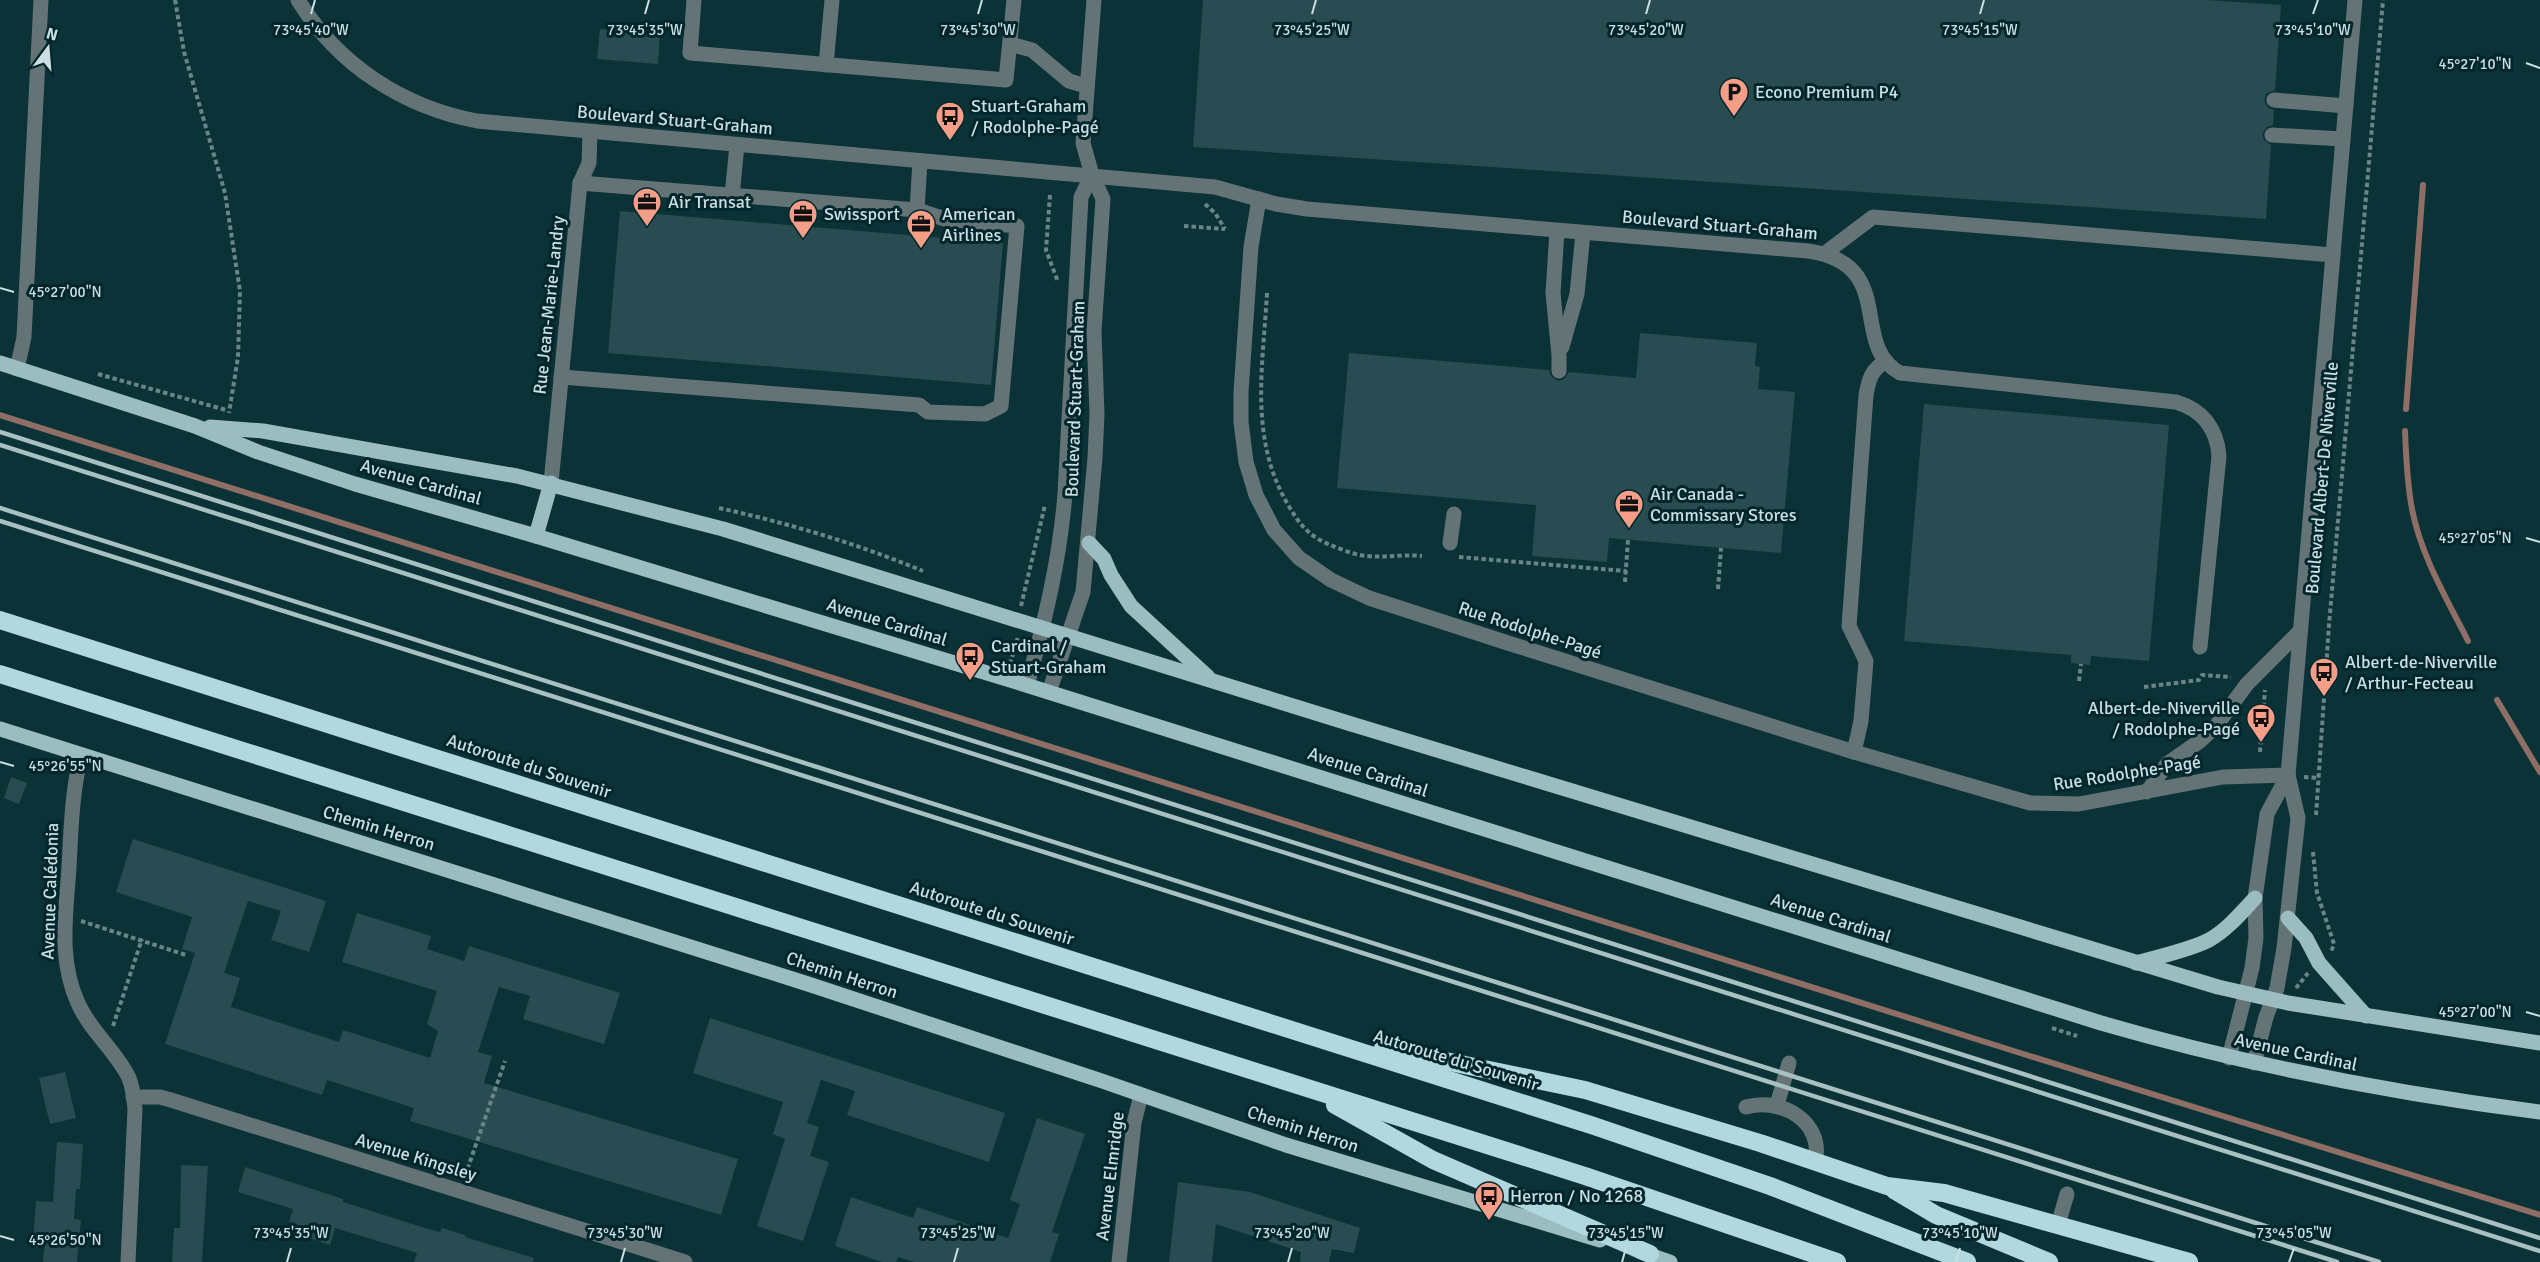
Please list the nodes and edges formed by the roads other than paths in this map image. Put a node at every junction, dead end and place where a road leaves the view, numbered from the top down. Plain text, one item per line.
1 (41, 0) edge
2 (298, 0) edge
3 (694, 0) edge
4 (832, 0) edge
5 (1014, 0) edge
6 (1094, 0) edge
7 (2355, 0) edge
8 (1010, 44) junction
9 (826, 64) junction
10 (1086, 86) junction
11 (2274, 100) dead end
12 (2346, 106) junction
13 (590, 132) junction
14 (2272, 135) dead end
15 (2343, 139) junction
16 (737, 145) junction
17 (920, 161) junction
18 (1092, 175) junction
19 (580, 183) junction
20 (732, 195) junction
21 (1259, 199) junction
22 (917, 210) junction
23 (1557, 231) junction
24 (1583, 233) junction
25 (1824, 254) junction
26 (2333, 255) junction
27 (1553, 292) junction
28 (1577, 294) junction
29 (1886, 361) junction
30 (0, 363) edge
31 (18, 369) junction
32 (561, 377) junction
33 (195, 426) junction
34 (551, 483) junction
35 (1454, 514) dead end
36 (536, 536) junction
37 (1089, 543) junction
38 (1452, 550) road end
39 (0, 612) edge
40 (0, 620) edge
41 (1043, 627) junction
42 (2300, 631) junction
43 (44, 634) junction
44 (1067, 635) junction
45 (2200, 648) dead end
46 (0, 674) edge
47 (1212, 681) junction
48 (1027, 685) junction
49 (1049, 692) junction
50 (0, 729) edge
51 (1854, 752) junction
52 (81, 754) junction
53 (2288, 775) junction
54 (2147, 792) junction
55 (2255, 898) junction
56 (2288, 918) junction
57 (2136, 963) junction
58 (2246, 994) junction
59 (2272, 1000) junction
60 (2366, 1016) junction
61 (1287, 1029) junction
62 (2540, 1043) edge
63 (2229, 1058) junction
64 (1789, 1063) dead end
65 (2254, 1064) junction
66 (1302, 1087) junction
67 (1141, 1095) junction
68 (134, 1097) junction
69 (1777, 1105) junction
70 (1746, 1107) dead end
71 (2540, 1112) edge
72 (1815, 1162) junction
73 (1887, 1186) junction
74 (2067, 1194) dead end
75 (2058, 1225) junction
76 (1650, 1254) junction
77 (128, 1262) edge
78 (685, 1262) edge
79 (1119, 1262) edge
80 (1670, 1262) edge
81 (1837, 1262) edge
82 (1966, 1262) edge
83 (2049, 1262) edge
84 (2189, 1262) edge

1 - 31 street
2 - 13 street, Boulevard Stuart-Graham
3 - 9 street
4 - 9 street
5 - 8 street
6 - 10 street, Boulevard Stuart-Graham
7 - 12 street, Boulevard Albert-De Niverville
8 - 9 street
8 - 10 street
10 - 18 street, Boulevard Stuart-Graham
11 - 12 street
12 - 15 street, Boulevard Albert-De Niverville
13 - 16 street, Boulevard Stuart-Graham
13 - 19 street, Rue Jean-Marie-Landry
14 - 15 street
15 - 26 street, Boulevard Albert-De Niverville
16 - 17 street, Boulevard Stuart-Graham
16 - 20 street
17 - 18 street, Boulevard Stuart-Graham
17 - 22 street
18 - 21 street
18 - 37 street, Boulevard Stuart-Graham
18 - 41 street, Boulevard Stuart-Graham
19 - 20 street
19 - 32 street, Rue Jean-Marie-Landry
20 - 22 street
21 - 23 street, Boulevard Stuart-Graham
21 - 51 street, Rue Rodolphe-Pagé
22 - 32 street
23 - 24 street, Boulevard Stuart-Graham
23 - 27 street
24 - 25 street, Boulevard Stuart-Graham
24 - 28 street
25 - 26 street
25 - 29 street, Boulevard Stuart-Graham
26 - 42 street, Boulevard Albert-De Niverville
27 - 28 street
27 - 28 street
29 - 45 street
29 - 51 street
30 - 31 main road, Avenue Cardinal
31 - 33 main road, Avenue Cardinal
32 - 34 street, Rue Jean-Marie-Landry
33 - 34 main road, Avenue Cardinal
33 - 36 main road, Avenue Cardinal
34 - 36 main road
34 - 41 main road, Avenue Cardinal
35 - 38 street
36 - 48 main road, Avenue Cardinal
37 - 44 street, Boulevard Stuart-Graham
37 - 47 main road
39 - 43 street
40 - 43 highway, Autoroute du Souvenir
41 - 44 main road, Avenue Cardinal
41 - 48 street, Boulevard Stuart-Graham
42 - 53 street, Boulevard Albert-De Niverville
42 - 54 street
43 - 61 highway, Autoroute du Souvenir
44 - 47 main road, Avenue Cardinal
44 - 49 street, Boulevard Stuart-Graham
46 - 66 highway
47 - 57 main road, Avenue Cardinal
48 - 49 main road, Avenue Cardinal
49 - 63 main road, Avenue Cardinal
50 - 52 main road, Chemin Herron
51 - 54 street, Rue Rodolphe-Pagé
52 - 67 main road, Chemin Herron
52 - 68 street, Avenue Calédonia
53 - 54 street, Rue Rodolphe-Pagé
53 - 55 street, Boulevard Albert-De Niverville
53 - 56 street, Boulevard Albert-De Niverville
55 - 57 main road
55 - 58 street, Boulevard Albert-De Niverville
56 - 59 street, Boulevard Albert-De Niverville
56 - 60 main road
57 - 58 main road, Avenue Cardinal
58 - 59 main road, Avenue Cardinal
58 - 63 street, Boulevard Albert-De Niverville
59 - 60 main road, Avenue Cardinal
59 - 65 street, Boulevard Albert-De Niverville
60 - 62 main road, Avenue Cardinal
61 - 72 highway
61 - 82 highway, Autoroute du Souvenir
63 - 65 main road, Avenue Cardinal
64 - 69 street
65 - 71 main road, Avenue Cardinal
66 - 76 highway
66 - 81 highway
67 - 76 main road, Chemin Herron
67 - 79 street, Avenue Elmridge
68 - 77 street, Avenue Calédonia
68 - 78 street, Avenue Kingsley
69 - 70 street
69 - 72 street
72 - 73 highway
73 - 75 highway
73 - 83 highway
74 - 75 street
75 - 84 highway
76 - 80 main road, Chemin Herron

